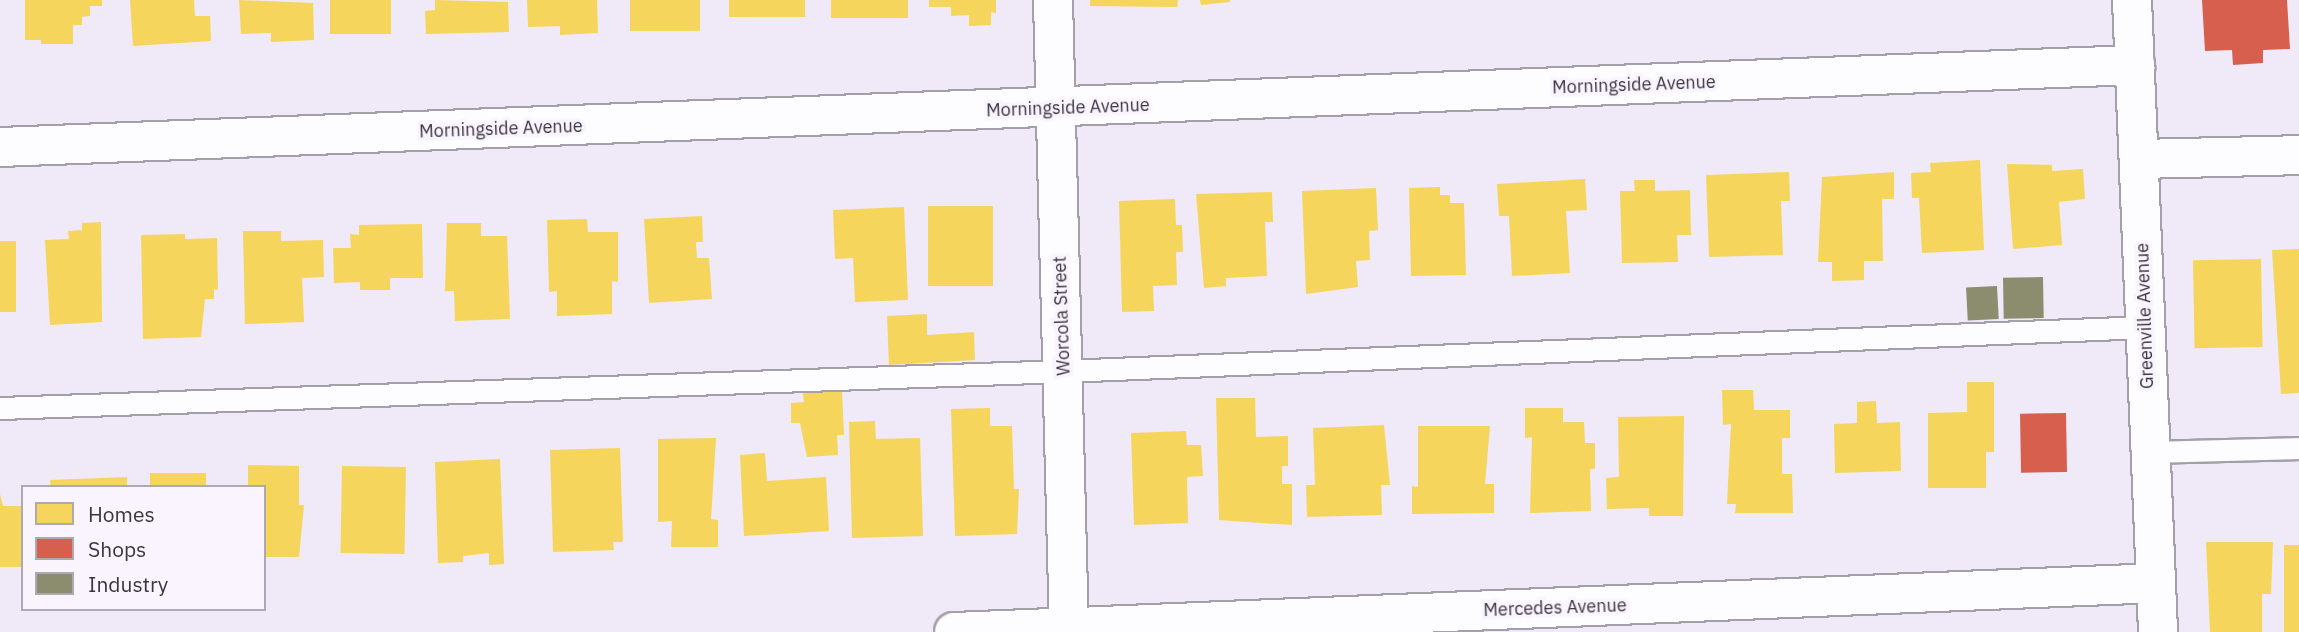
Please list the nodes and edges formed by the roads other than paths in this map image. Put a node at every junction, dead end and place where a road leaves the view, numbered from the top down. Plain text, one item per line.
1 (1053, 0) edge
2 (2132, 0) edge
3 (2135, 65) junction
4 (1055, 109) junction
5 (0, 147) edge
6 (2299, 155) edge
7 (2140, 159) junction
8 (2146, 327) junction
9 (1064, 371) junction
10 (0, 408) edge
11 (2299, 448) edge
12 (2150, 453) junction
13 (2156, 583) junction
14 (1069, 630) edge
15 (954, 632) edge
16 (2158, 632) edge

1 - 4 street, Worcola Street
2 - 3 street, Greenville Avenue
3 - 4 street, Morningside Avenue
3 - 7 street, Greenville Avenue
4 - 5 street, Morningside Avenue
4 - 9 street, Worcola Street
6 - 7 street
7 - 8 street, Greenville Avenue
8 - 9 lane
8 - 12 street, Greenville Avenue
9 - 10 lane
9 - 14 street, Worcola Street
11 - 12 lane
12 - 13 street, Greenville Avenue
13 - 14 street, Mercedes Avenue
13 - 16 street, Greenville Avenue
14 - 15 street, Mercedes Avenue

